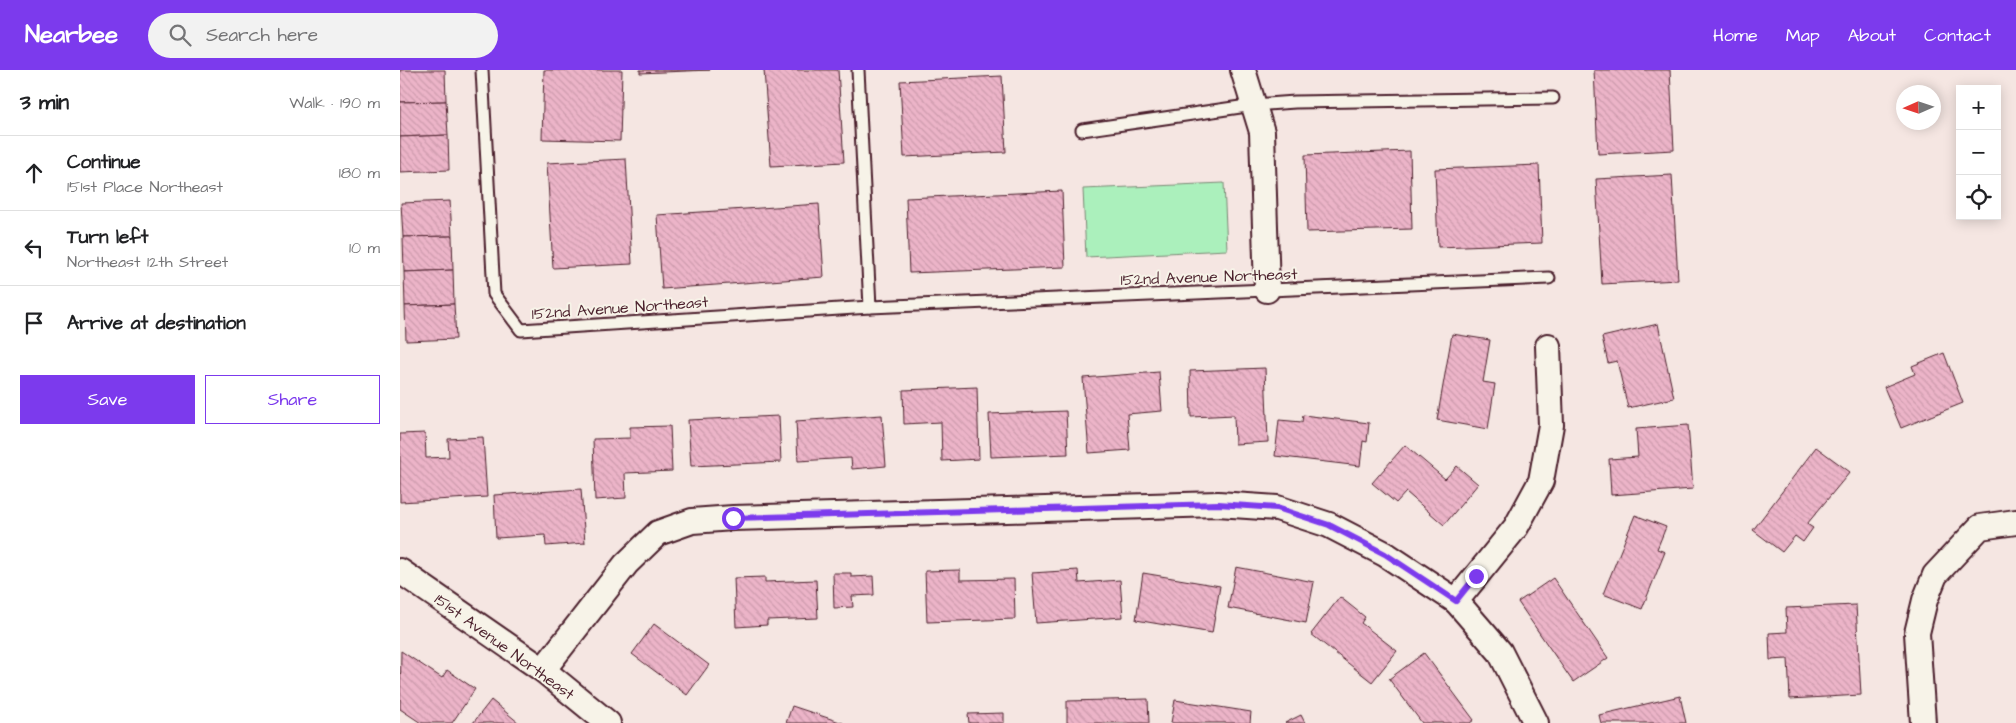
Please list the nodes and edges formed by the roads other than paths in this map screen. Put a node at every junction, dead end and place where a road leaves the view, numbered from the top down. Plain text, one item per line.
1 (482, 70) edge
2 (858, 70) edge
3 (1243, 70) edge
4 (1553, 98) dead end
5 (1254, 105) junction
6 (1082, 130) dead end
7 (1549, 278) dead end
8 (1267, 290) junction
9 (870, 307) junction
10 (1548, 346) dead end
11 (2016, 522) edge
12 (400, 571) edge
13 (1456, 601) junction
14 (543, 670) junction
15 (608, 723) edge
16 (1536, 723) edge
17 (1923, 723) edge

1 - 9 lane, 152nd Avenue Northeast
2 - 9 lane
3 - 5 street
4 - 5 lane
5 - 6 lane
5 - 8 street
7 - 8 lane, 152nd Avenue Northeast
8 - 9 lane, 152nd Avenue Northeast
10 - 13 street
11 - 17 street
12 - 14 street, 151st Avenue Northeast
13 - 14 street
13 - 16 street
14 - 15 street, 151st Avenue Northeast

